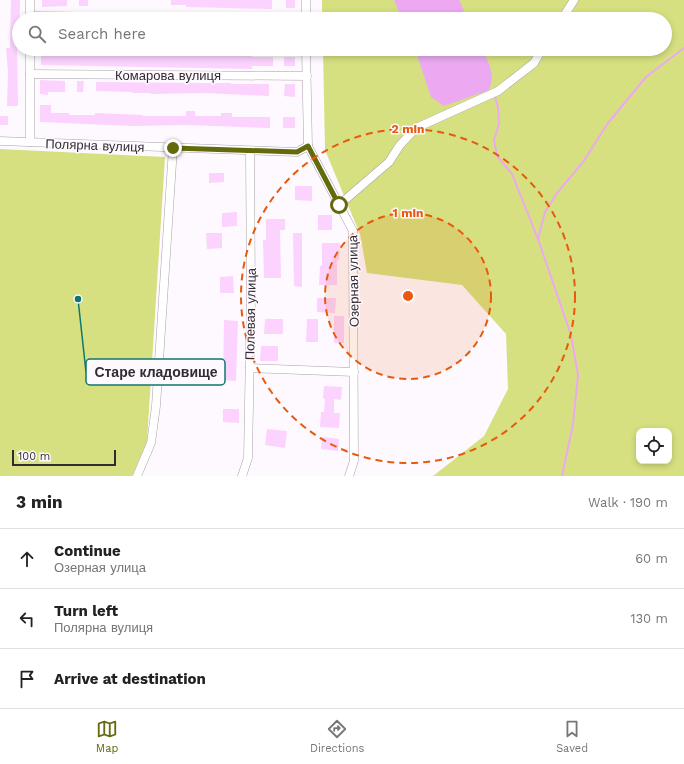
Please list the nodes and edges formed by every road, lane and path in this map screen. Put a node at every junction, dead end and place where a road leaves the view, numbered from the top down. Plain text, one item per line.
1 (30, 0) edge
2 (306, 0) edge
3 (574, 0) edge
4 (30, 12) edge
5 (306, 12) edge
6 (566, 12) edge
7 (30, 56) edge
8 (306, 56) edge
9 (538, 56) edge
10 (30, 74) junction
11 (307, 76) junction
12 (0, 141) edge
13 (30, 142) junction
14 (308, 146) junction
15 (173, 148) junction
16 (250, 151) junction
17 (339, 205) junction
18 (250, 368) junction
19 (354, 372) junction
20 (137, 476) edge
21 (242, 476) edge
22 (349, 476) edge

1 - 4 street
2 - 5 street
3 - 6 street
7 - 10 street
8 - 11 street, Озерная улица
9 - 17 street
10 - 11 street, Комарова вулиця
10 - 13 street
11 - 14 street, Озерная улица
12 - 13 street, Полярна вулиця
13 - 15 street, Полярна вулиця
14 - 16 street, Полярна вулиця
14 - 17 street, Озерная улица
15 - 16 street, Полярна вулиця
15 - 20 street
16 - 18 street, Полевая улица
17 - 19 street, Озерная улица
18 - 19 street
18 - 21 street, Полевая улица
19 - 22 street, Озерная улица

